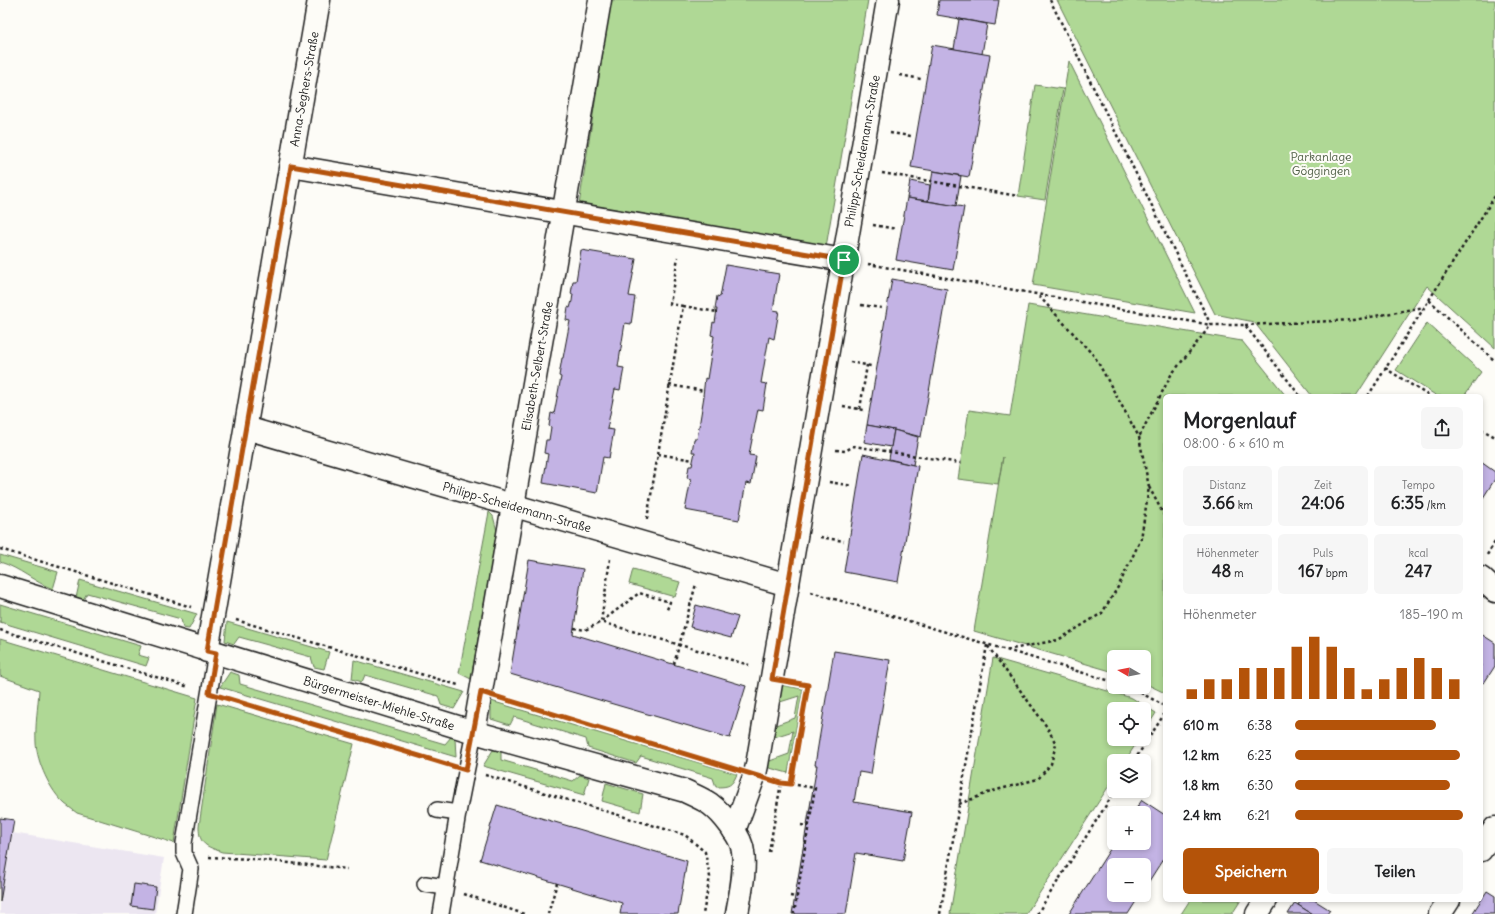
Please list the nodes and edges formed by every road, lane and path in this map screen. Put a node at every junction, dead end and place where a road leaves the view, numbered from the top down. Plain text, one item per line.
1 (319, 0) edge
2 (600, 0) edge
3 (888, 0) edge
4 (1050, 0) edge
5 (291, 166) junction
6 (859, 170) junction
7 (1018, 196) dead end
8 (1495, 196) edge
9 (563, 212) junction
10 (682, 232) junction
11 (844, 260) junction
12 (1038, 294) junction
13 (1429, 300) junction
14 (683, 306) junction
15 (1424, 307) junction
16 (717, 312) dead end
17 (1211, 325) junction
18 (1245, 325) junction
19 (1495, 361) edge
20 (867, 365) dead end
21 (1385, 368) junction
22 (669, 384) junction
23 (704, 390) dead end
24 (1298, 394) edge
25 (1369, 394) edge
26 (1426, 394) edge
27 (860, 409) dead end
28 (246, 428) junction
29 (1483, 430) edge
30 (1140, 437) junction
31 (1495, 437) edge
32 (812, 446) junction
33 (658, 454) junction
34 (693, 460) dead end
35 (960, 463) dead end
36 (1149, 487) junction
37 (513, 506) junction
38 (1163, 513) edge
39 (613, 534) junction
40 (1495, 542) edge
41 (643, 543) junction
42 (0, 549) edge
43 (703, 560) junction
44 (1483, 567) edge
45 (1483, 571) edge
46 (788, 585) junction
47 (0, 586) edge
48 (1495, 591) edge
49 (666, 612) dead end
50 (214, 613) junction
51 (601, 622) junction
52 (574, 628) dead end
53 (0, 630) edge
54 (678, 645) junction
55 (987, 645) junction
56 (1007, 650) junction
57 (212, 652) junction
58 (674, 664) dead end
59 (772, 675) junction
60 (1107, 680) edge
61 (481, 692) junction
62 (209, 693) junction
63 (1143, 694) edge
64 (1163, 705) edge
65 (1163, 716) edge
66 (474, 732) junction
67 (1139, 754) edge
68 (466, 770) junction
69 (755, 774) junction
70 (781, 783) junction
71 (791, 784) junction
72 (1111, 798) edge
73 (959, 804) junction
74 (437, 810) dead end
75 (458, 813) junction
76 (801, 825) dead end
77 (809, 826) junction
78 (1495, 828) edge
79 (734, 831) junction
80 (1483, 847) edge
81 (768, 853) dead end
82 (186, 856) junction
83 (347, 869) dead end
84 (557, 883) dead end
85 (425, 884) dead end
86 (445, 887) junction
87 (790, 896) dead end
88 (797, 897) junction
89 (1265, 902) edge
90 (1448, 902) edge
91 (184, 914) edge
92 (441, 914) edge
93 (524, 914) edge
94 (548, 914) edge
95 (703, 914) edge
96 (737, 914) edge
97 (794, 914) edge
98 (940, 914) edge
99 (1036, 914) edge
100 (1257, 914) edge
101 (1440, 914) edge

1 - 5 street, Anna-Seghers-Straße
2 - 9 street, Elisabeth-Selbert-Straße
3 - 6 street, Philipp-Scheidemann-Straße
4 - 17 path
5 - 9 street
5 - 28 street, Anna-Seghers-Straße
6 - 7 path
6 - 11 street, Philipp-Scheidemann-Straße
8 - 13 path
9 - 10 street
9 - 37 street, Elisabeth-Selbert-Straße
10 - 11 street
10 - 14 path
11 - 12 path
11 - 32 street, Philipp-Scheidemann-Straße
12 - 17 path
12 - 30 path
13 - 15 path
13 - 19 path
14 - 16 path
14 - 22 path
15 - 18 path
15 - 21 path
17 - 18 path
17 - 30 path
18 - 24 path
20 - 27 path
21 - 25 path
21 - 26 path
22 - 23 path
22 - 33 path
28 - 37 street, Philipp-Scheidemann-Straße
28 - 50 street, Anna-Seghers-Straße
29 - 31 path
30 - 36 path
32 - 35 path
32 - 46 street, Philipp-Scheidemann-Straße
33 - 34 path
33 - 41 path
36 - 38 path
36 - 56 path
37 - 39 street, Philipp-Scheidemann-Straße
37 - 61 street, Elisabeth-Selbert-Straße
39 - 41 street, Philipp-Scheidemann-Straße
39 - 51 path
40 - 44 path
41 - 43 street, Philipp-Scheidemann-Straße
42 - 50 path
43 - 46 street, Philipp-Scheidemann-Straße
43 - 54 path
45 - 48 street
46 - 55 path
46 - 59 street, Philipp-Scheidemann-Straße
47 - 57 street, Bürgermeister-Miehle-Straße
49 - 51 path
50 - 57 street, Anna-Seghers-Straße
50 - 61 path
51 - 52 path
51 - 54 path
53 - 62 path
54 - 58 path
54 - 59 path
55 - 56 path
55 - 73 path
55 - 73 path
56 - 60 path
57 - 62 lane
57 - 66 street, Bürgermeister-Miehle-Straße
59 - 69 street, Philipp-Scheidemann-Straße
59 - 71 path
61 - 66 street, Elisabeth-Selbert-Straße
61 - 69 path
62 - 68 path
62 - 82 lane
63 - 64 path
65 - 67 path
66 - 68 lane
66 - 79 street, Bürgermeister-Miehle-Straße
68 - 75 lane
68 - 95 path
69 - 70 path
69 - 79 street, Philipp-Scheidemann-Straße
70 - 71 path
70 - 81 path
71 - 77 path
72 - 99 path
73 - 98 path
74 - 75 lane
75 - 86 lane
76 - 77 path
77 - 88 path
78 - 80 street
79 - 96 street, Bürgermeister-Miehle-Straße
82 - 83 path
82 - 91 lane
84 - 94 path
85 - 86 lane
86 - 92 lane
86 - 93 path
87 - 88 path
88 - 97 path
89 - 100 street
90 - 101 street

